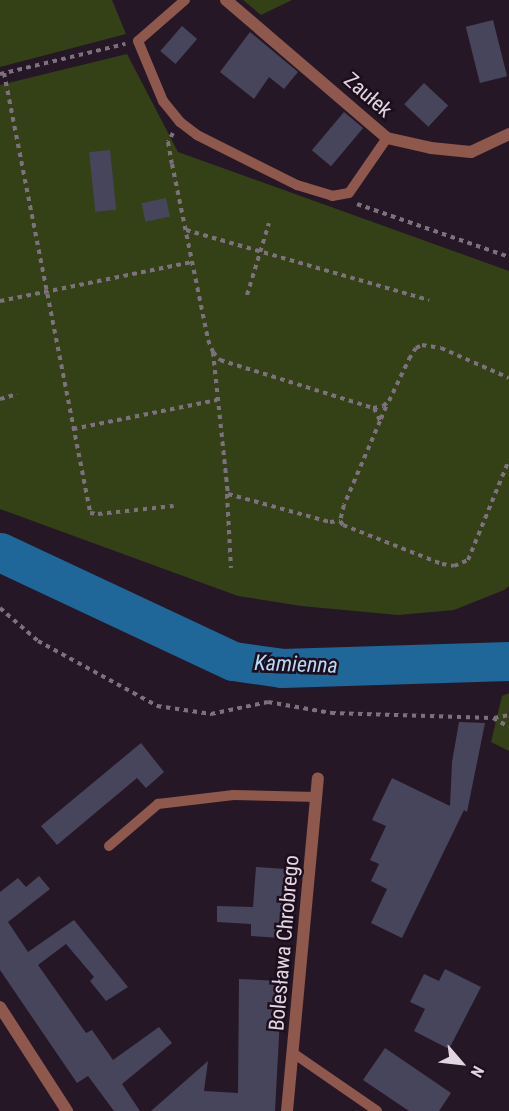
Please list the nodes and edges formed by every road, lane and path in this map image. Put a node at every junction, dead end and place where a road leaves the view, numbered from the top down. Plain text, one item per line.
1 (185, 0) edge
2 (226, 0) edge
3 (138, 41) junction
4 (2, 74) edge
5 (180, 122) junction
6 (509, 134) edge
7 (387, 138) junction
8 (349, 193) junction
9 (269, 223) dead end
10 (186, 230) junction
11 (261, 250) junction
12 (509, 257) edge
13 (192, 262) junction
14 (47, 291) junction
15 (247, 295) dead end
16 (429, 300) dead end
17 (0, 301) edge
18 (213, 352) junction
19 (509, 378) edge
20 (17, 394) dead end
21 (0, 399) edge
22 (217, 400) junction
23 (389, 400) junction
24 (373, 408) junction
25 (380, 421) junction
26 (73, 429) junction
27 (509, 460) edge
28 (228, 494) junction
29 (174, 506) dead end
30 (340, 521) junction
31 (231, 568) dead end
32 (0, 608) edge
33 (509, 715) edge
34 (494, 718) junction
35 (509, 727) edge
36 (318, 778) dead end
37 (317, 797) junction
38 (109, 846) dead end
39 (0, 1007) edge
40 (294, 1053) junction
41 (67, 1111) edge
42 (288, 1111) edge
43 (377, 1111) edge

1 - 3 lane
2 - 7 street, Zaułek
3 - 4 path
3 - 5 lane
4 - 14 path
5 - 8 lane
5 - 10 path
6 - 7 street, Zaułek
7 - 8 lane
8 - 12 path
9 - 11 path
10 - 11 path
10 - 13 path
11 - 15 path
11 - 16 path
13 - 14 path
13 - 18 path
14 - 17 path
14 - 26 path
18 - 22 path
18 - 24 path
19 - 23 path
20 - 21 path
22 - 26 path
22 - 28 path
23 - 24 path
23 - 25 path
24 - 25 path
25 - 30 path
26 - 29 path
27 - 30 path
28 - 30 path
28 - 31 path
32 - 34 path
33 - 34 path
34 - 35 path
36 - 37 street, Bolesława Chrobrego
37 - 38 lane
37 - 40 street, Bolesława Chrobrego
39 - 41 street
40 - 42 street, Bolesława Chrobrego
40 - 43 lane

